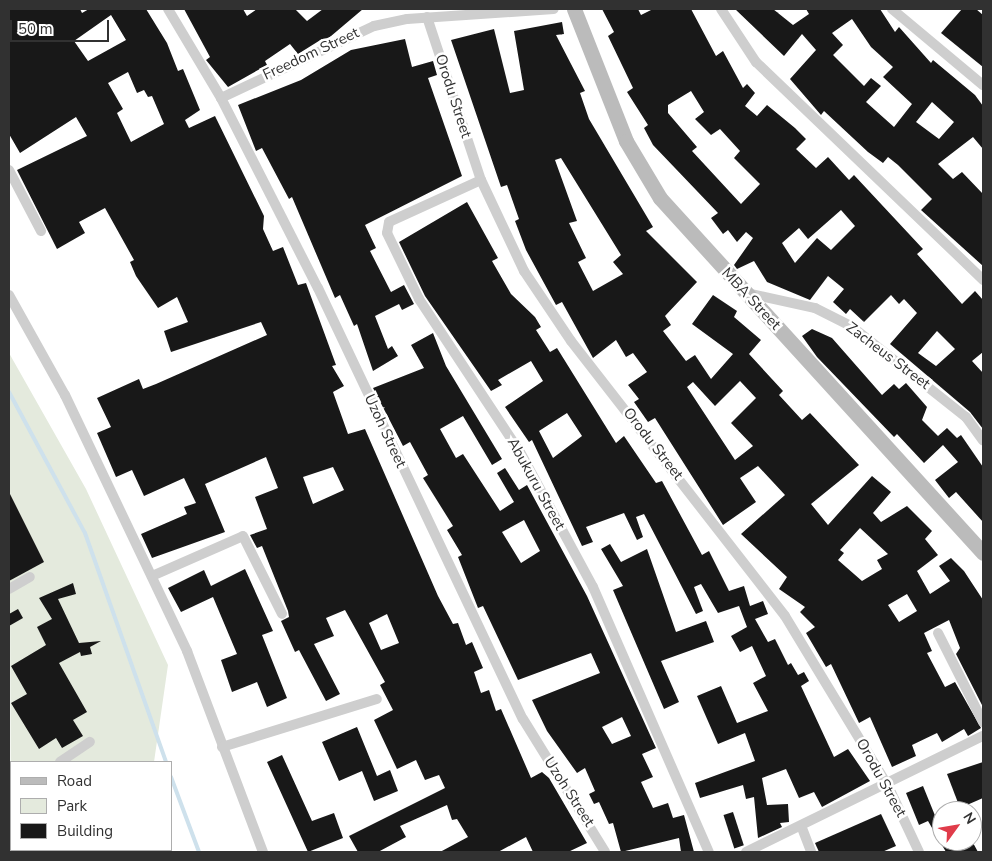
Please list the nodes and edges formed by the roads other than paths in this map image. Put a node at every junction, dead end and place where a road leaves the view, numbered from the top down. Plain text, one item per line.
1 (168, 9) edge
2 (554, 9) edge
3 (574, 9) edge
4 (721, 9) edge
5 (892, 9) edge
6 (427, 17) junction
7 (983, 85) edge
8 (221, 98) junction
9 (9, 170) edge
10 (481, 180) junction
11 (41, 231) dead end
12 (983, 280) edge
13 (746, 293) junction
14 (9, 295) edge
15 (983, 440) edge
16 (983, 553) edge
17 (152, 576) junction
18 (30, 577) dead end
19 (9, 590) edge
20 (282, 614) dead end
21 (938, 633) dead end
22 (377, 699) dead end
23 (983, 722) edge
24 (983, 736) edge
25 (90, 742) dead end
26 (222, 748) junction
27 (62, 761) edge
28 (888, 786) junction
29 (802, 828) junction
30 (263, 852) edge
31 (605, 852) edge
32 (709, 852) edge
33 (746, 852) edge
34 (811, 852) edge
35 (919, 852) edge

1 - 8 street, Uzoh Street
2 - 6 street, Freedom Street
3 - 13 street, MBA Street
4 - 12 street
5 - 7 street
6 - 8 street, Freedom Street
6 - 10 street, Orodu Street
8 - 31 street, Uzoh Street
9 - 11 street
10 - 28 street, Orodu Street
10 - 32 street, Abukuru Street
13 - 15 street, Zacheus Street
13 - 16 street, MBA Street
14 - 17 street
17 - 20 street
17 - 26 street
18 - 19 street
21 - 23 street
22 - 26 street
24 - 28 street
25 - 27 street
26 - 30 street
28 - 29 street
28 - 35 street, Orodu Street
29 - 33 street
29 - 34 street

